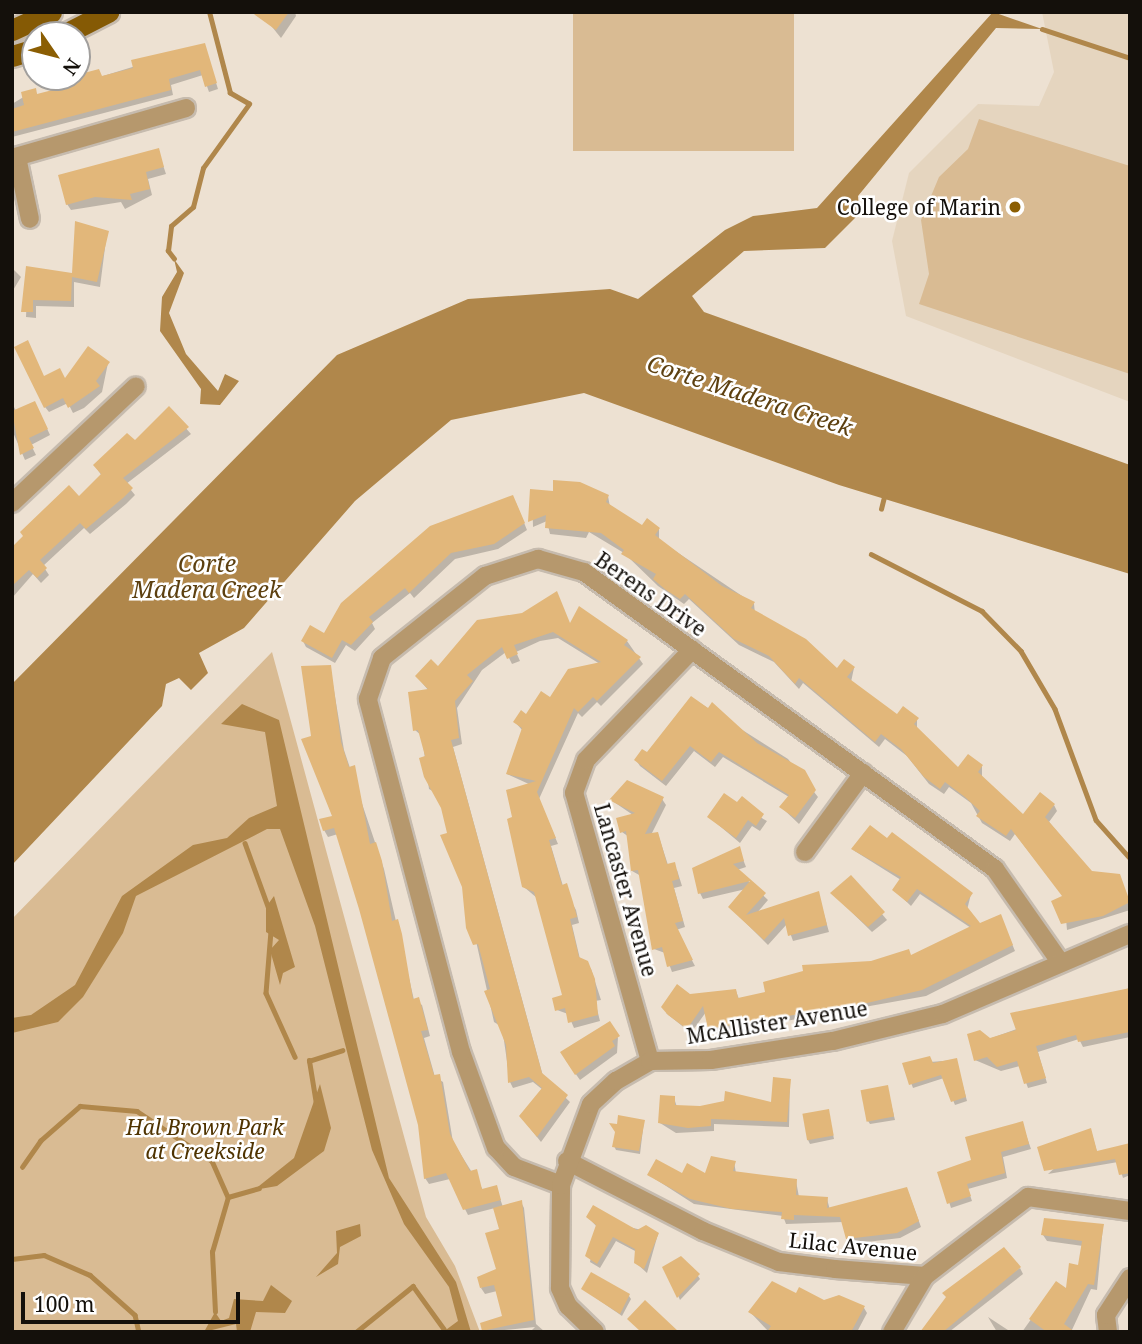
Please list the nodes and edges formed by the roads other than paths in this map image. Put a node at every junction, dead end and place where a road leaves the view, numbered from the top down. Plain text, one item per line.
1 (51, 12) edge
2 (108, 12) edge
3 (90, 19) edge
4 (12, 30) edge
5 (186, 108) dead end
6 (15, 158) edge
7 (30, 219) dead end
8 (136, 386) dead end
9 (12, 503) edge
10 (692, 650) junction
11 (863, 773) junction
12 (805, 852) dead end
13 (1130, 934) edge
14 (1060, 962) junction
15 (650, 1061) junction
16 (566, 1161) junction
17 (561, 1185) junction
18 (1130, 1211) edge
19 (925, 1276) junction
20 (1130, 1278) edge
21 (595, 1332) edge
22 (892, 1332) edge
23 (1108, 1332) edge

1 - 4 main road
2 - 3 main road
5 - 6 street
6 - 7 street
8 - 9 street
10 - 11 street, Berens Drive
10 - 15 street, Lancaster Avenue
10 - 17 street, Berens Drive
11 - 12 street
11 - 14 street, Berens Drive
13 - 14 street, McAllister Avenue
14 - 15 street, McAllister Avenue
15 - 16 street
16 - 17 street
16 - 19 street, Lilac Avenue
17 - 21 street
18 - 19 street, Lilac Avenue
19 - 22 street
20 - 23 street

